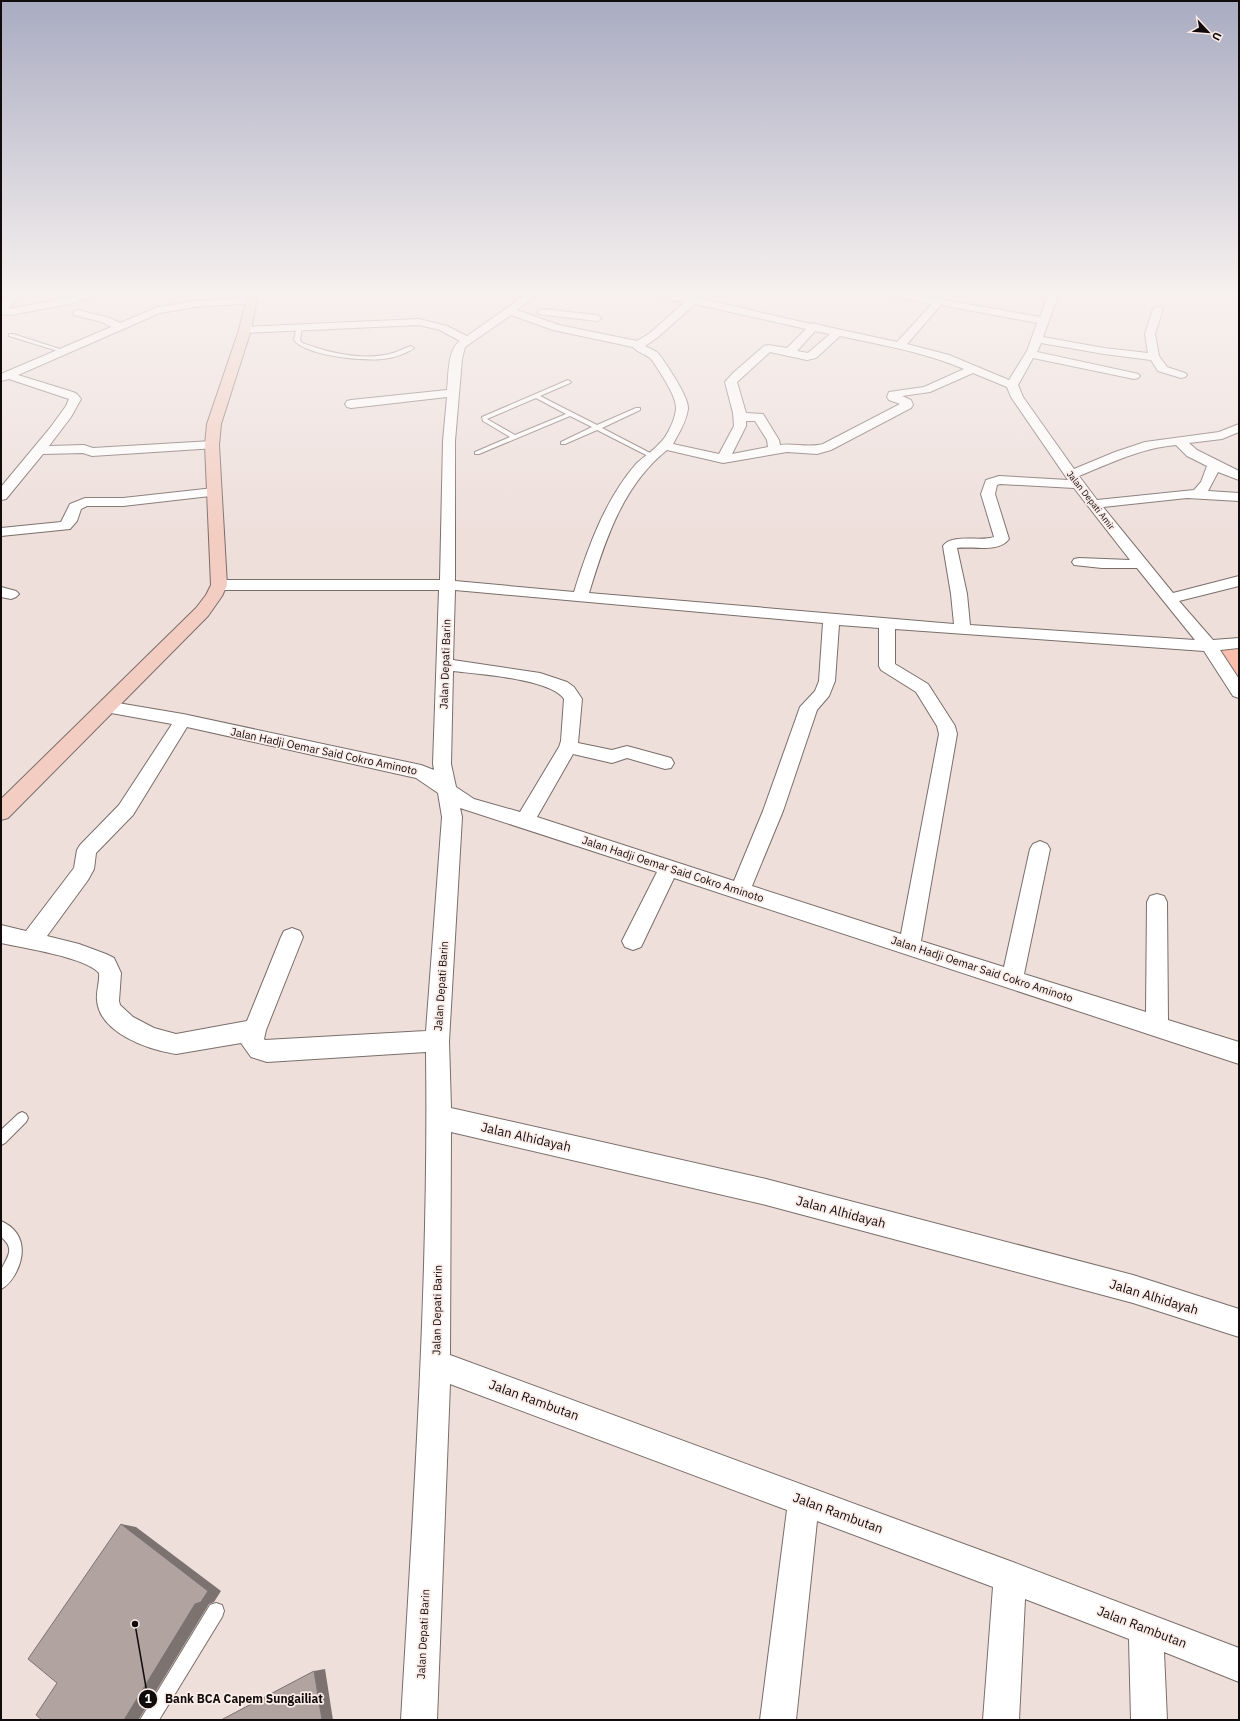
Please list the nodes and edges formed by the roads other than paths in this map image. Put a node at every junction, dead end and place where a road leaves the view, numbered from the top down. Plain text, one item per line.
1 (231, 373) edge
2 (455, 373) edge
3 (665, 373) edge
4 (739, 373) edge
5 (963, 373) edge
6 (984, 373) edge
7 (1019, 373) edge
8 (1121, 373) edge
9 (1176, 373) edge
10 (1181, 375) dead end
11 (5, 376) edge
12 (1134, 376) dead end
13 (568, 382) dead end
14 (1012, 385) junction
15 (454, 393) junction
16 (536, 396) junction
17 (352, 404) dead end
18 (638, 409) dead end
19 (570, 414) junction
20 (740, 417) junction
21 (597, 428) junction
22 (1235, 433) edge
23 (515, 437) junction
24 (1179, 441) junction
25 (563, 442) dead end
26 (212, 445) junction
27 (665, 446) junction
28 (38, 450) junction
29 (775, 450) junction
30 (477, 453) dead end
31 (652, 456) junction
32 (723, 459) junction
33 (1214, 465) junction
34 (1239, 476) edge
35 (1074, 480) junction
36 (214, 492) junction
37 (1196, 494) junction
38 (1, 496) edge
39 (1239, 497) edge
40 (1094, 504) junction
41 (1, 532) edge
42 (1079, 562) dead end
43 (1141, 564) junction
44 (1239, 582) edge
45 (219, 585) junction
46 (447, 585) junction
47 (580, 597) junction
48 (1169, 599) junction
49 (831, 619) junction
50 (887, 624) junction
51 (963, 629) junction
52 (1239, 643) edge
53 (1209, 646) junction
54 (444, 664) junction
55 (1239, 692) edge
56 (106, 707) junction
57 (183, 720) junction
58 (568, 747) junction
59 (665, 763) dead end
60 (448, 790) junction
61 (4, 805) edge
62 (525, 821) junction
63 (1040, 849) dead end
64 (669, 868) junction
65 (740, 891) junction
66 (1158, 902) dead end
67 (1, 934) edge
68 (292, 937) dead end
69 (31, 941) junction
70 (633, 941) dead end
71 (910, 945) junction
72 (1012, 980) junction
73 (1157, 1026) junction
74 (254, 1030) junction
75 (437, 1041) junction
76 (1239, 1053) edge
77 (439, 1117) junction
78 (22, 1118) dead end
79 (1, 1139) edge
80 (1, 1228) edge
81 (1, 1282) edge
82 (1239, 1323) edge
83 (436, 1364) junction
84 (804, 1500) junction
85 (1010, 1577) junction
86 (216, 1611) dead end
87 (1146, 1628) junction
88 (1239, 1665) edge
89 (149, 1720) edge
90 (419, 1720) edge
91 (778, 1720) edge
92 (1001, 1720) edge
93 (1149, 1720) edge

1 - 26 main road
2 - 15 street, Jalan Depati Barin
3 - 27 street
4 - 20 street
5 - 29 street
6 - 14 street
7 - 14 street
8 - 12 street
9 - 10 street
11 - 28 street
13 - 16 lane
14 - 35 street, Jalan Depati Amir
15 - 17 street
15 - 46 street, Jalan Depati Barin
16 - 19 lane
16 - 23 lane
18 - 21 lane
19 - 21 lane
19 - 23 lane
20 - 29 street
20 - 32 street
21 - 25 lane
21 - 31 lane
22 - 24 street
23 - 30 lane
24 - 33 street
24 - 35 street
26 - 28 street
26 - 36 main road
27 - 31 street
27 - 32 street
28 - 38 street
29 - 32 street
31 - 47 street
33 - 34 street
33 - 37 street
35 - 40 street, Jalan Depati Amir
35 - 51 street
36 - 41 street
36 - 45 main road
37 - 39 street
37 - 40 street
40 - 43 street, Jalan Depati Amir
42 - 43 street
43 - 48 street, Jalan Depati Amir
44 - 48 street
45 - 46 street
45 - 56 main road
46 - 47 street
46 - 54 street, Jalan Depati Barin
47 - 49 street
48 - 53 street, Jalan Depati Amir
49 - 50 street
49 - 65 street
50 - 51 street
50 - 71 street
51 - 53 street
52 - 53 street
53 - 55 street, Jalan Depati Amir
54 - 58 street
54 - 60 street, Jalan Depati Barin
56 - 57 street, Jalan Hadji Oemar Said Cokro Aminoto
56 - 61 main road
57 - 60 street, Jalan Hadji Oemar Said Cokro Aminoto
57 - 69 street
58 - 59 street
58 - 62 street
60 - 62 street, Jalan Hadji Oemar Said Cokro Aminoto
60 - 75 street, Jalan Depati Barin
62 - 64 street, Jalan Hadji Oemar Said Cokro Aminoto
63 - 72 street
64 - 65 street, Jalan Hadji Oemar Said Cokro Aminoto
64 - 70 street
65 - 71 street, Jalan Hadji Oemar Said Cokro Aminoto
66 - 73 street
67 - 69 street
68 - 74 street
69 - 74 street
71 - 72 street, Jalan Hadji Oemar Said Cokro Aminoto
72 - 73 street, Jalan Hadji Oemar Said Cokro Aminoto
73 - 76 street, Jalan Hadji Oemar Said Cokro Aminoto
74 - 75 street
75 - 77 street, Jalan Depati Barin
77 - 82 street, Jalan Alhidayah
77 - 83 street, Jalan Depati Barin
78 - 79 lane
80 - 81 lane
83 - 84 street, Jalan Rambutan
83 - 90 street, Jalan Depati Barin
84 - 85 street, Jalan Rambutan
84 - 91 street
85 - 87 street, Jalan Rambutan
85 - 92 street
86 - 89 lane
87 - 88 street, Jalan Rambutan
87 - 93 street

